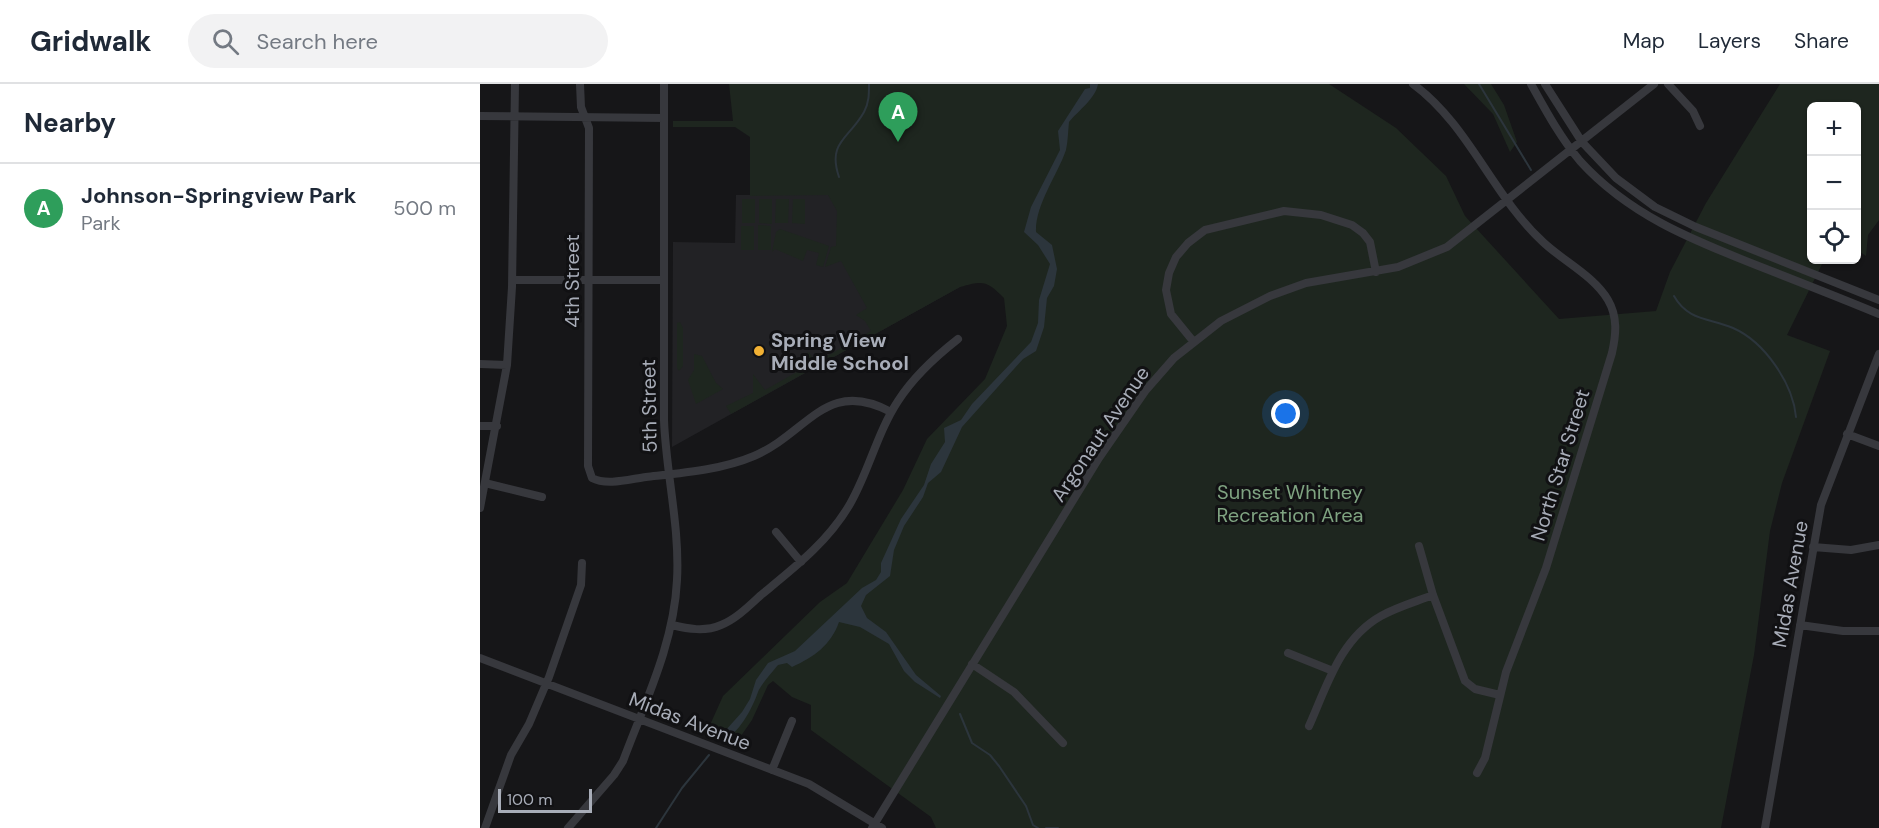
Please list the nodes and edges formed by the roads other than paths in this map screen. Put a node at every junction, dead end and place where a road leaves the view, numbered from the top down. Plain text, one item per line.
1 (515, 84) edge
2 (580, 84) edge
3 (664, 84) edge
4 (1413, 84) edge
5 (1531, 84) edge
6 (1545, 84) edge
7 (1654, 84) edge
8 (1668, 84) edge
9 (480, 116) edge
10 (514, 117) junction
11 (584, 117) junction
12 (664, 118) junction
13 (1700, 126) dead end
14 (1582, 142) junction
15 (1572, 150) junction
16 (1507, 202) junction
17 (1376, 272) junction
18 (512, 280) junction
19 (588, 280) junction
20 (664, 280) junction
21 (1879, 300) edge
22 (1879, 314) edge
23 (958, 339) dead end
24 (1193, 342) junction
25 (1879, 354) edge
26 (480, 364) edge
27 (507, 365) junction
28 (891, 412) junction
29 (480, 426) edge
30 (497, 426) junction
31 (1847, 434) junction
32 (1879, 446) edge
33 (667, 475) junction
34 (485, 483) junction
35 (542, 497) dead end
36 (480, 508) edge
37 (776, 532) dead end
38 (1879, 545) edge
39 (1419, 546) dead end
40 (1814, 547) junction
41 (801, 562) junction
42 (582, 563) dead end
43 (1433, 595) junction
44 (672, 625) junction
45 (1800, 626) junction
46 (1879, 631) edge
47 (1288, 653) dead end
48 (480, 658) edge
49 (972, 664) junction
50 (1333, 671) junction
51 (546, 684) junction
52 (1500, 695) junction
53 (639, 720) junction
54 (792, 721) dead end
55 (1309, 726) dead end
56 (1063, 743) dead end
57 (772, 770) junction
58 (1477, 773) dead end
59 (876, 826) edge
60 (485, 828) edge
61 (568, 828) edge
62 (1765, 828) edge

1 - 10 street
2 - 11 street, 4th Street
3 - 12 street, 5th Street
4 - 16 street, North Star Street
5 - 15 street
6 - 14 street
7 - 14 street, Argonaut Avenue
8 - 13 street
9 - 10 street
10 - 11 street
10 - 18 street
11 - 12 street
11 - 19 street, 4th Street
12 - 20 street, 5th Street
14 - 15 street, Argonaut Avenue
14 - 21 street
15 - 16 street, Argonaut Avenue
15 - 22 street
16 - 17 street, Argonaut Avenue
16 - 52 street, North Star Street
17 - 24 street, Argonaut Avenue
17 - 24 street
18 - 19 street
18 - 27 street
19 - 20 street
19 - 33 street, 4th Street
20 - 33 street, 5th Street
23 - 28 street
24 - 49 street, Argonaut Avenue
25 - 31 street, Midas Avenue
26 - 27 street
27 - 30 street
28 - 33 street
28 - 41 street
29 - 30 street
30 - 34 street
31 - 32 street
31 - 40 street, Midas Avenue
33 - 44 street, 5th Street
34 - 35 street
34 - 36 street
37 - 41 street
38 - 40 street
39 - 43 street
40 - 45 street, Midas Avenue
41 - 44 street
42 - 51 street
43 - 50 street
43 - 52 street
44 - 53 street, 5th Street
45 - 46 street
45 - 62 street, Midas Avenue
47 - 50 street
48 - 51 street, Midas Avenue
49 - 56 street
49 - 59 street, Argonaut Avenue
50 - 55 street
51 - 53 street, Midas Avenue
51 - 60 street
52 - 58 street, North Star Street
53 - 57 street, Midas Avenue
53 - 61 street, 5th Street
54 - 57 street
57 - 59 street, Midas Avenue

